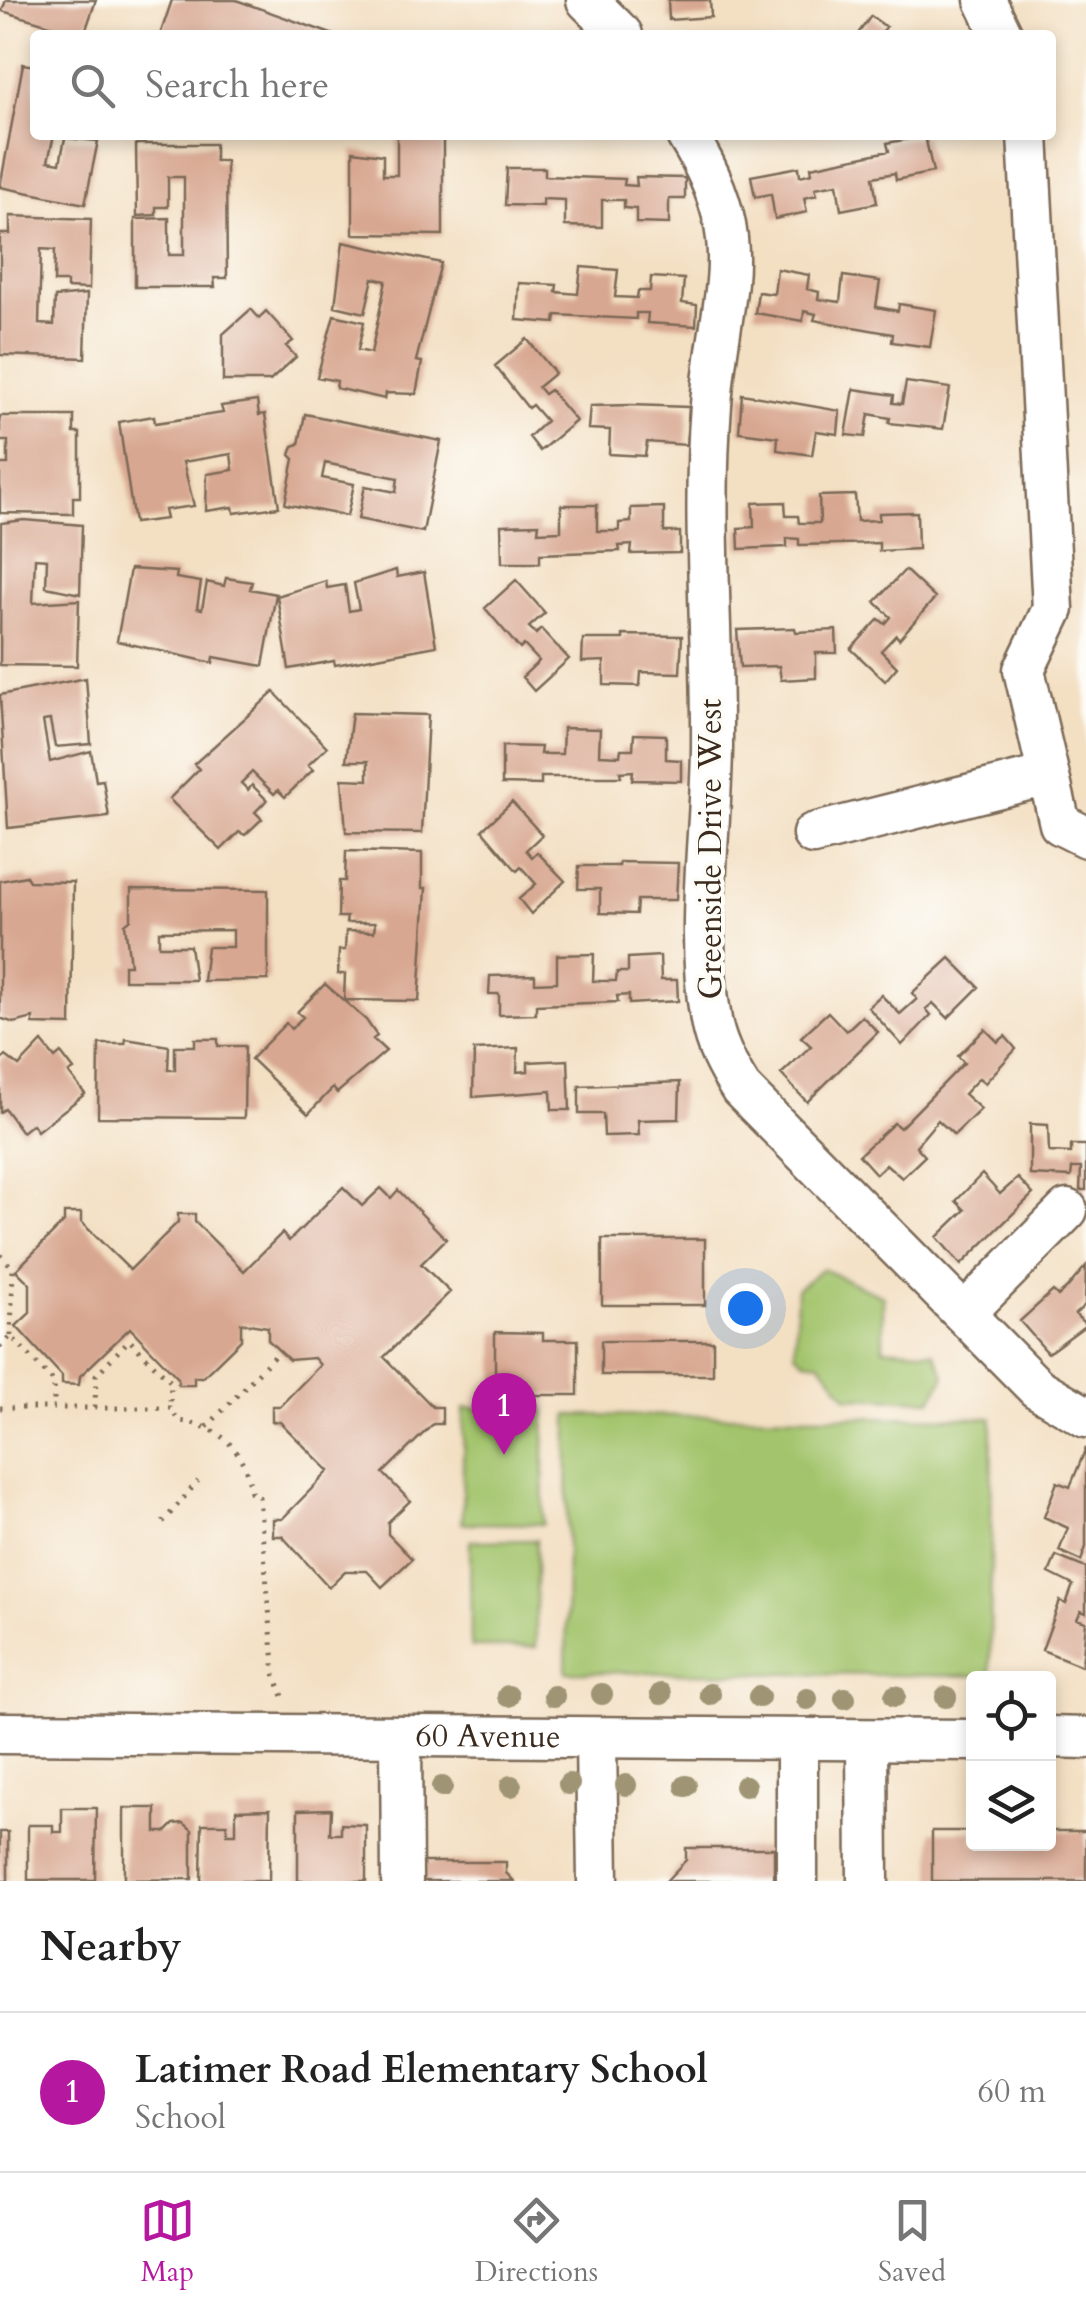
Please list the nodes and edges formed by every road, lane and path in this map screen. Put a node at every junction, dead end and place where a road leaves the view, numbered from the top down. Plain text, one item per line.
1 (587, 0) edge
2 (985, 0) edge
3 (617, 30) edge
4 (1000, 30) edge
5 (690, 140) edge
6 (1028, 140) edge
7 (1070, 605) edge
8 (1047, 775) junction
9 (813, 834) dead end
10 (1086, 836) edge
11 (1067, 1210) dead end
12 (0, 1256) edge
13 (966, 1313) junction
14 (12, 1336) junction
15 (0, 1348) edge
16 (279, 1351) dead end
17 (0, 1408) edge
18 (54, 1408) junction
19 (95, 1408) junction
20 (170, 1408) junction
21 (1086, 1417) edge
22 (207, 1427) junction
23 (198, 1481) dead end
24 (163, 1522) dead end
25 (289, 1704) dead end
26 (0, 1733) edge
27 (401, 1736) junction
28 (1056, 1738) edge
29 (1086, 1738) edge
30 (596, 1739) junction
31 (797, 1740) junction
32 (966, 1740) edge
33 (867, 1741) junction
34 (402, 1881) edge
35 (598, 1881) edge
36 (798, 1881) edge
37 (868, 1881) edge

1 - 3 street
2 - 4 street
5 - 13 street, Greenside Drive West
6 - 7 street
7 - 8 street
8 - 9 street
8 - 10 street
11 - 13 street
12 - 14 path
13 - 21 street, Greenside Drive West
14 - 15 path
14 - 18 path
16 - 22 path
17 - 18 path
18 - 19 path
19 - 20 path
19 - 20 path
20 - 22 path
22 - 25 path
23 - 24 path
26 - 27 street, 60 Avenue
27 - 30 street, 60 Avenue
27 - 34 street
28 - 29 street
30 - 31 street, 60 Avenue
30 - 35 street
31 - 33 street, 60 Avenue
31 - 36 street
32 - 33 street, 60 Avenue
33 - 37 street

